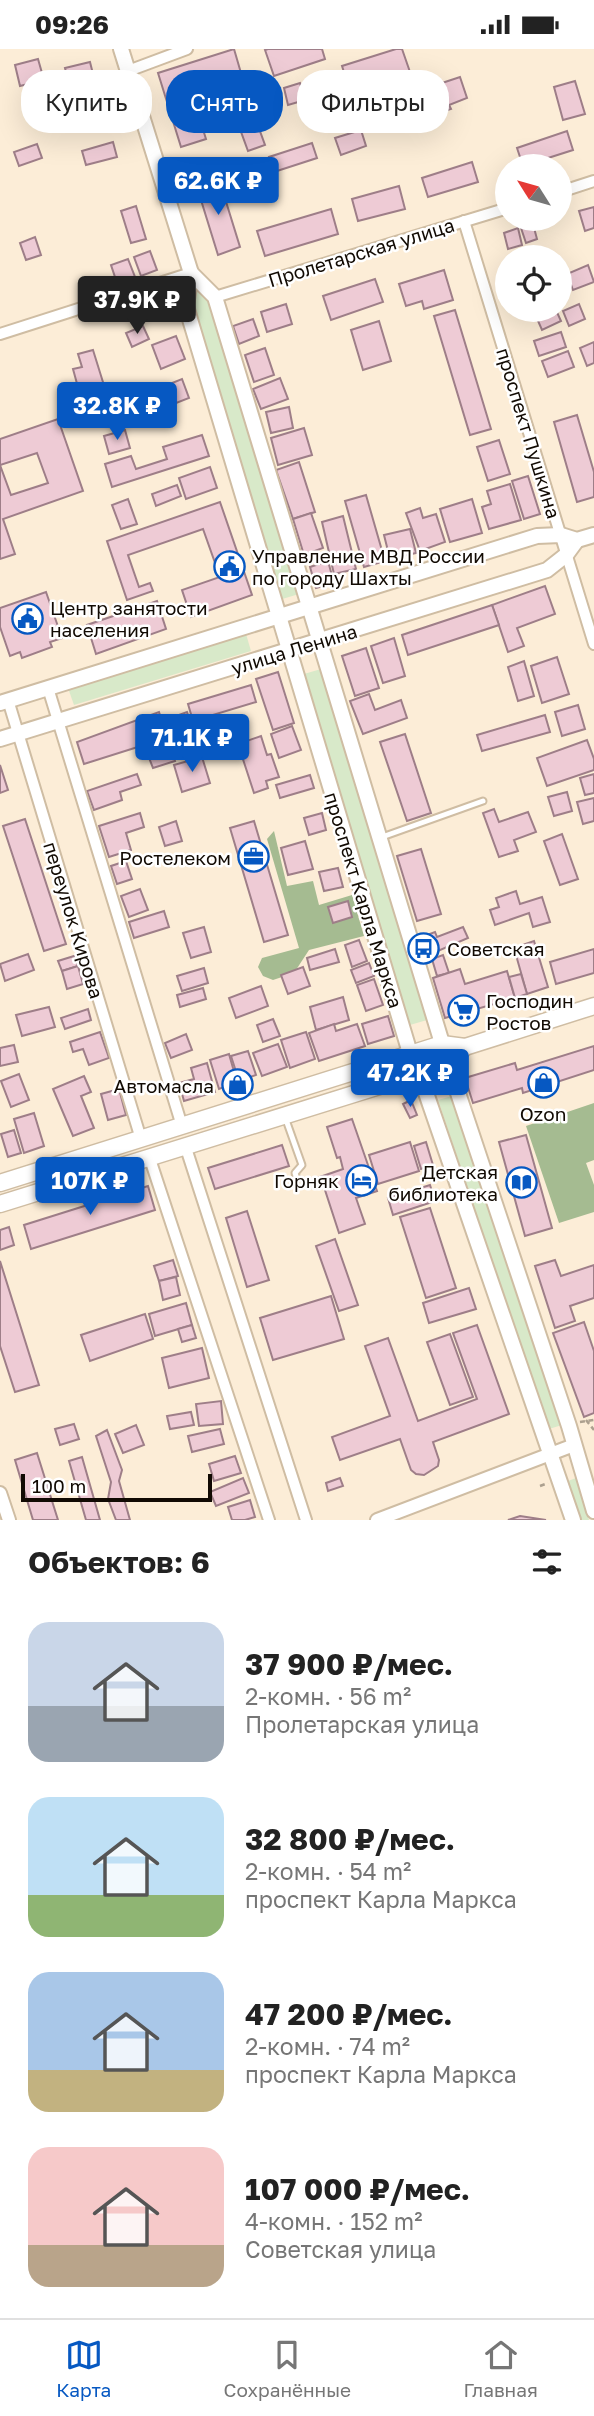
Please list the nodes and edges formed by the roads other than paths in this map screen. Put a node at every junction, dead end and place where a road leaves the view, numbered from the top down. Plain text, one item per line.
1 (121, 49) edge
2 (187, 49) edge
3 (128, 70) edge
4 (131, 70) edge
5 (147, 133) edge
6 (594, 181) edge
7 (572, 188) edge
8 (495, 212) edge
9 (464, 221) junction
10 (191, 273) junction
11 (215, 297) junction
12 (0, 334) edge
13 (561, 535) junction
14 (594, 535) edge
15 (577, 540) junction
16 (566, 555) junction
17 (308, 608) junction
18 (279, 617) junction
19 (318, 642) junction
20 (594, 644) edge
21 (289, 650) junction
22 (48, 688) junction
23 (4, 701) edge
24 (59, 721) junction
25 (17, 733) junction
26 (0, 739) edge
27 (483, 800) dead end
28 (379, 838) junction
29 (594, 1006) edge
30 (442, 1044) junction
31 (465, 1047) junction
32 (410, 1053) junction
33 (448, 1063) junction
34 (418, 1074) junction
35 (284, 1115) junction
36 (182, 1126) junction
37 (141, 1139) junction
38 (185, 1145) junction
39 (149, 1156) junction
40 (297, 1179) dead end
41 (0, 1183) edge
42 (0, 1204) edge
43 (574, 1445) junction
44 (551, 1453) junction
45 (0, 1493) edge
46 (594, 1511) edge
47 (9, 1520) edge
48 (270, 1520) edge
49 (306, 1520) edge
50 (377, 1520) edge
51 (573, 1520) edge

1 - 3 main road, проспект Карла Маркса
2 - 4 street
5 - 10 main road, проспект Карла Маркса
6 - 7 street
8 - 9 street, Пролетарская улица
9 - 11 street, Пролетарская улица
9 - 13 street, проспект Пушкина
10 - 11 main road, проспект Карла Маркса
10 - 12 street
10 - 18 main road, проспект Карла Маркса
11 - 17 main road, проспект Карла Маркса
13 - 15 main road, улица Ленина
13 - 16 street, проспект Пушкина
13 - 17 main road, улица Ленина
14 - 15 main road
15 - 16 main road, улица Ленина
16 - 19 main road, улица Ленина
16 - 20 street, проспект Пушкина
17 - 18 main road, улица Ленина
17 - 19 main road, проспект Карла Маркса
18 - 21 main road, проспект Карла Маркса
18 - 22 main road, улица Ленина
19 - 21 main road, улица Ленина
19 - 28 main road, проспект Карла Маркса
21 - 24 main road, улица Ленина
21 - 32 main road, проспект Карла Маркса
22 - 23 main road, улица Ленина
22 - 24 street
23 - 25 street, переулок Кирова
24 - 25 main road, улица Ленина
24 - 36 street
25 - 26 main road, улица Ленина
25 - 37 street, переулок Кирова
27 - 28 lane
28 - 30 main road, проспект Карла Маркса
29 - 31 main road
30 - 31 main road
30 - 32 main road
30 - 33 main road, проспект Карла Маркса
31 - 33 main road
32 - 34 main road, проспект Карла Маркса
32 - 36 main road
33 - 34 main road
33 - 43 main road, проспект Карла Маркса
34 - 35 main road
34 - 44 main road, проспект Карла Маркса
35 - 38 main road
35 - 40 lane
36 - 37 main road
37 - 41 main road
38 - 39 main road
38 - 49 street
39 - 42 main road
39 - 48 street
43 - 44 street
43 - 46 main road, проспект Карла Маркса
44 - 50 street
44 - 51 main road, проспект Карла Маркса
45 - 47 street

